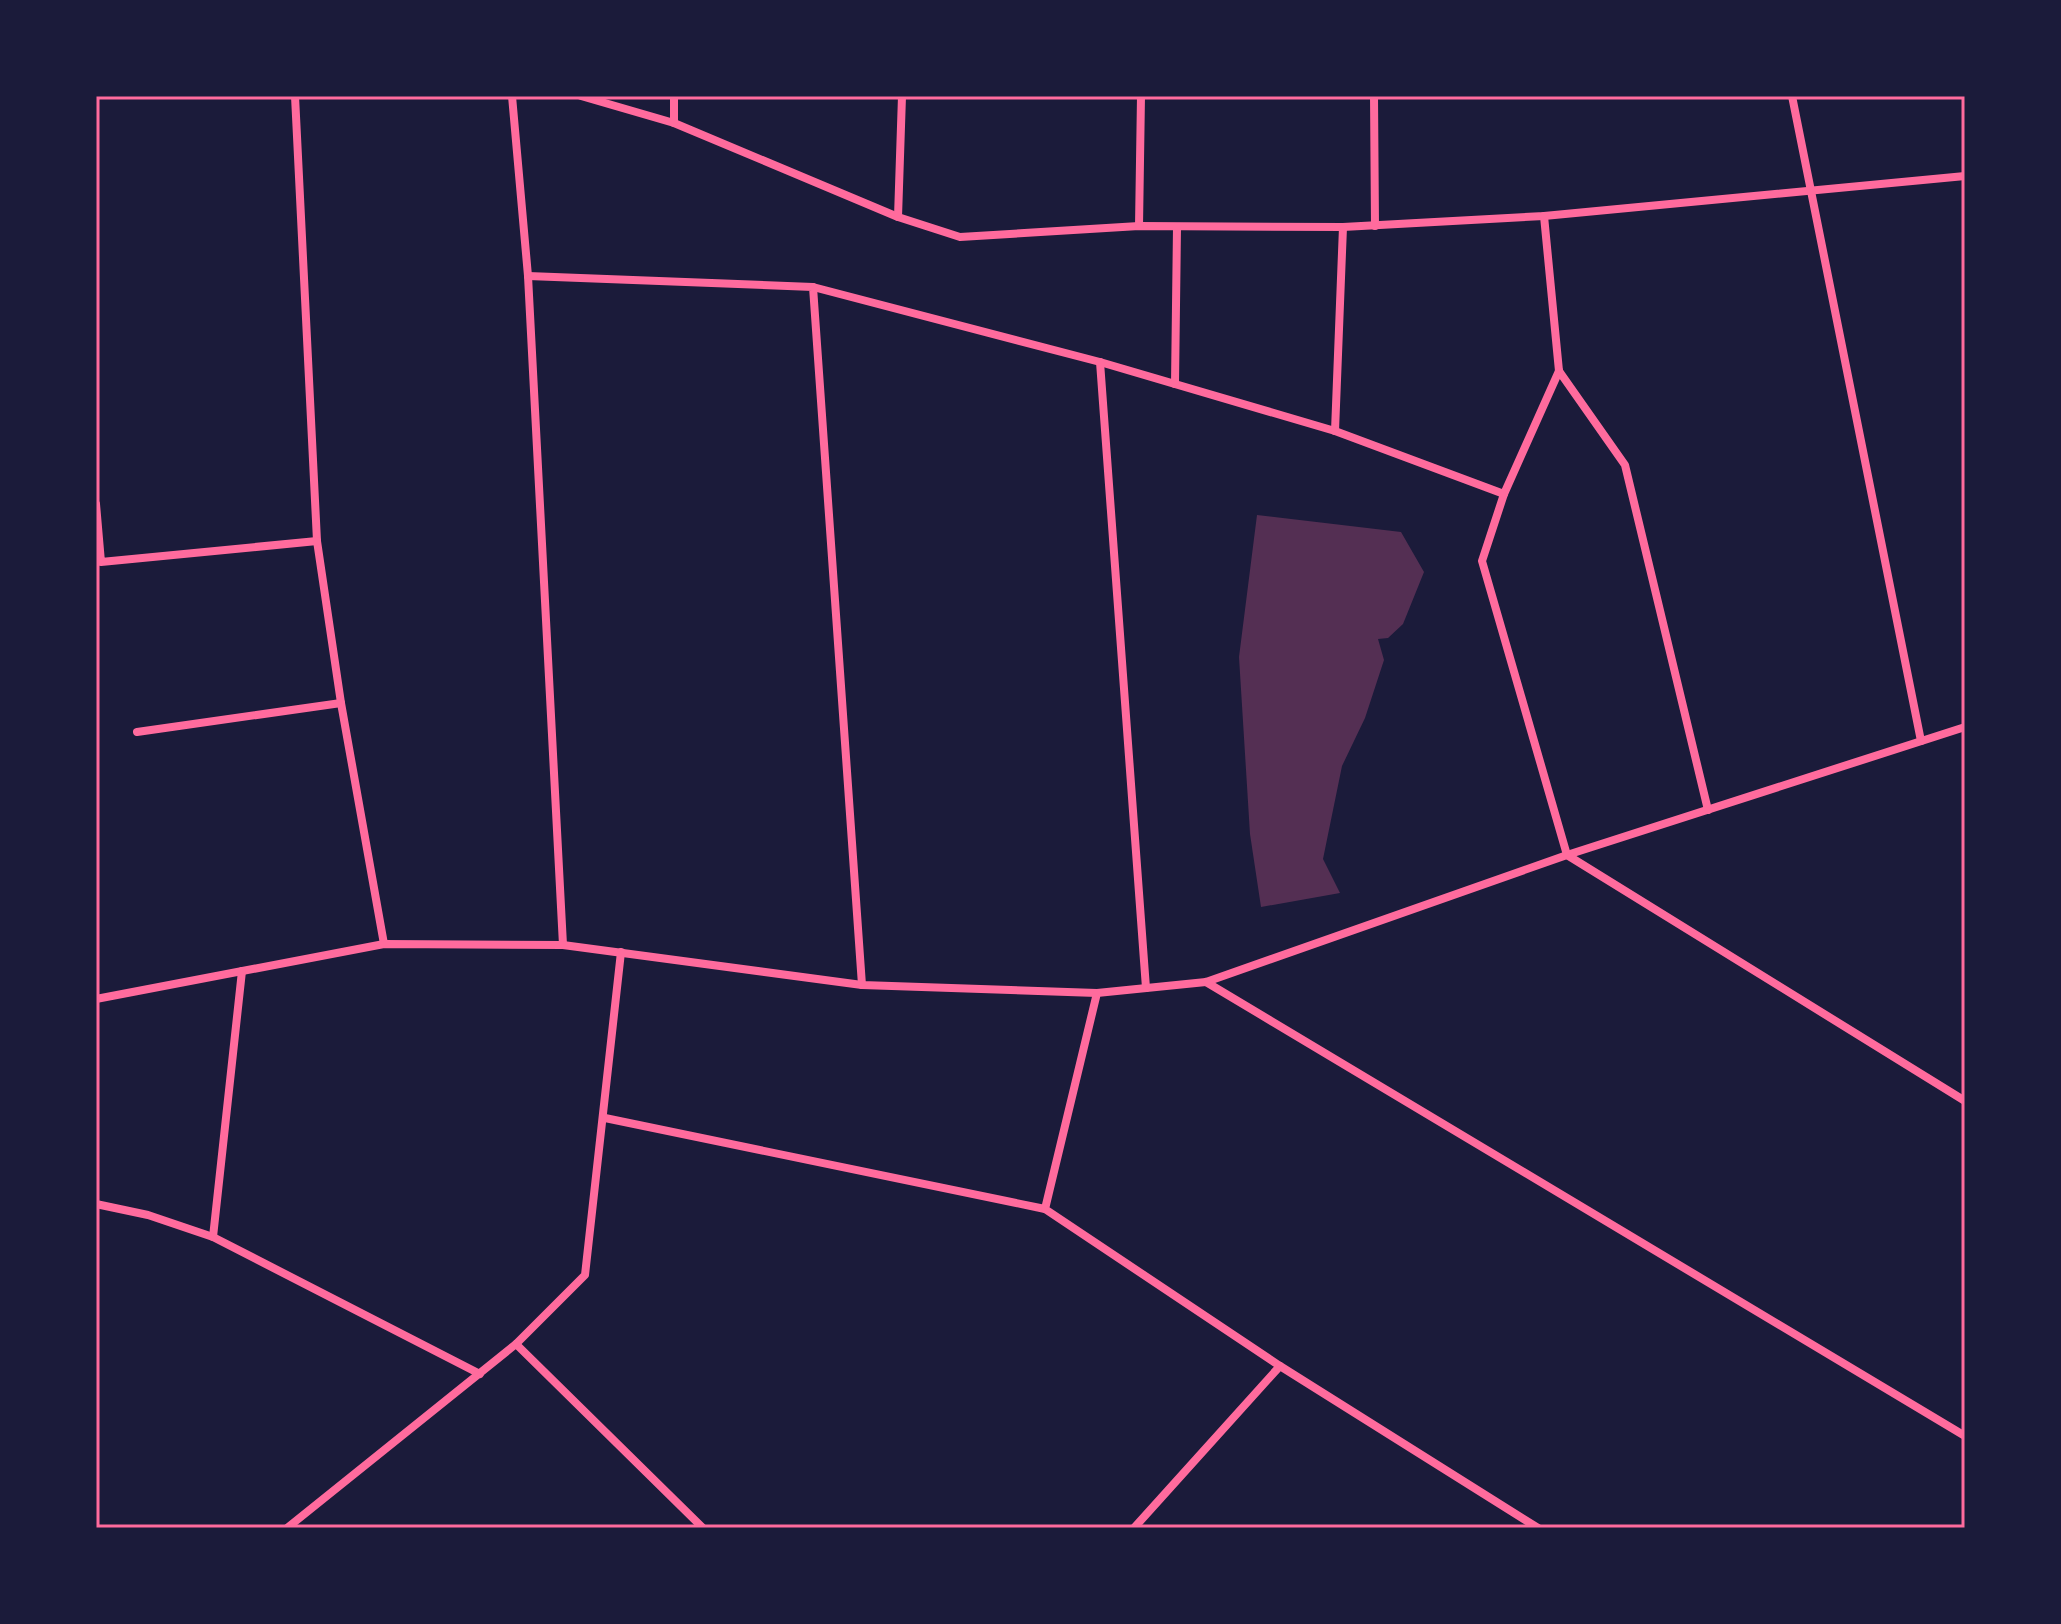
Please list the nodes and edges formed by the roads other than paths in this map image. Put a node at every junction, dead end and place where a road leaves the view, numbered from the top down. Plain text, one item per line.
1 (295, 96) edge
2 (512, 96) edge
3 (581, 96) edge
4 (674, 96) edge
5 (902, 96) edge
6 (1141, 96) edge
7 (1374, 96) edge
8 (1792, 96) edge
9 (674, 123) junction
10 (1965, 176) edge
11 (1809, 191) junction
12 (1544, 216) junction
13 (898, 217) junction
14 (1139, 226) junction
15 (1375, 226) junction
16 (1177, 227) junction
17 (1343, 227) junction
18 (528, 276) junction
19 (813, 287) junction
20 (1100, 362) junction
21 (1559, 371) junction
22 (1175, 384) junction
23 (1335, 431) junction
24 (1504, 494) junction
25 (96, 504) edge
26 (317, 541) junction
27 (341, 703) junction
28 (1965, 727) edge
29 (137, 732) dead end
30 (1921, 741) junction
31 (1708, 810) junction
32 (1567, 855) junction
33 (384, 944) junction
34 (563, 945) junction
35 (621, 952) junction
36 (242, 971) junction
37 (1206, 982) junction
38 (862, 985) junction
39 (1146, 988) junction
40 (1097, 993) junction
41 (96, 999) edge
42 (1965, 1101) edge
43 (605, 1118) junction
44 (96, 1204) edge
45 (1045, 1209) junction
46 (213, 1237) junction
47 (516, 1344) junction
48 (1280, 1366) junction
49 (480, 1374) junction
50 (1965, 1436) edge
51 (287, 1528) edge
52 (703, 1528) edge
53 (1134, 1528) edge
54 (1538, 1528) edge

1 - 26 street
2 - 18 street
3 - 9 street
4 - 9 street
5 - 13 street
6 - 14 street
7 - 15 street
8 - 11 street
9 - 13 street
10 - 11 street
11 - 12 street
11 - 30 street
12 - 15 street
12 - 21 street
13 - 14 street
14 - 16 street
15 - 17 street
16 - 17 street
16 - 22 street
17 - 23 street
18 - 19 street
18 - 34 street
19 - 20 street
19 - 38 street
20 - 22 street
20 - 39 street
21 - 24 street
21 - 31 street
22 - 23 street
23 - 24 street
24 - 32 street
25 - 26 street
26 - 27 street
27 - 29 street
27 - 33 street
28 - 30 street
30 - 31 street
31 - 32 street
32 - 37 street
32 - 42 street
33 - 34 street
33 - 36 street
34 - 35 street
35 - 38 street
35 - 43 street
36 - 41 street
36 - 46 street
37 - 39 street
37 - 50 street
38 - 40 street
39 - 40 street
40 - 45 street
43 - 45 street
43 - 47 street
44 - 46 street
45 - 48 street
46 - 49 street
47 - 49 street
47 - 52 street
48 - 53 street
48 - 54 street
49 - 51 street

